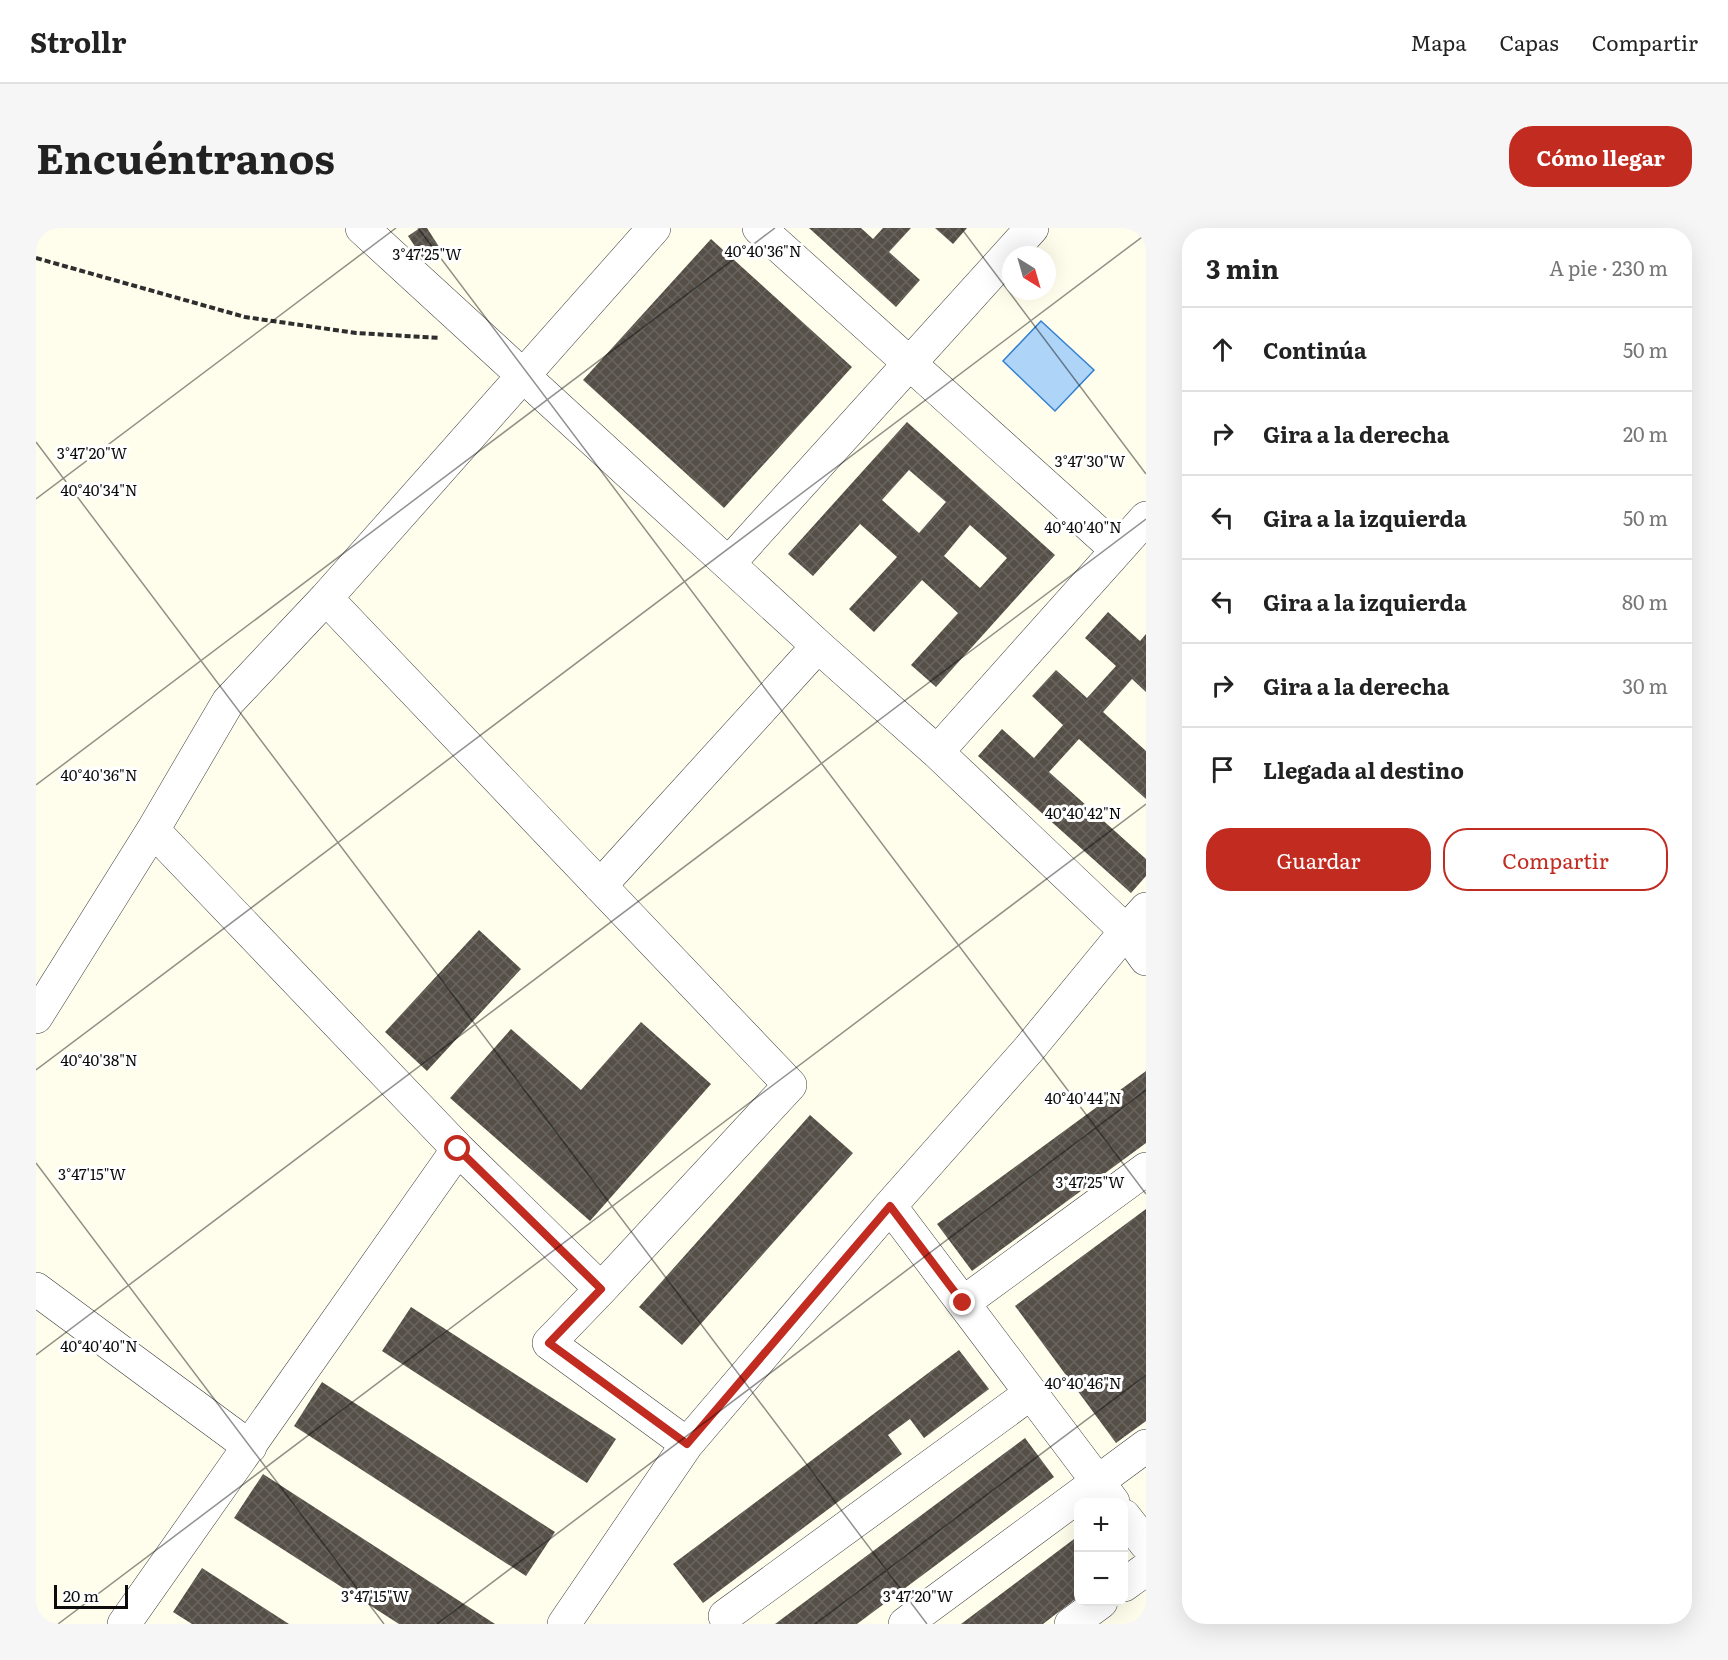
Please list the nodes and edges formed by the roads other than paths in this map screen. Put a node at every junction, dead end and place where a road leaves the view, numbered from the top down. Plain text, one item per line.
1 (362, 228) edge
2 (654, 228) edge
3 (759, 228) edge
4 (1032, 228) edge
5 (909, 362) junction
6 (523, 375) junction
7 (1146, 518) edge
8 (1118, 550) junction
9 (729, 563) junction
10 (326, 598) junction
11 (818, 646) junction
12 (937, 752) junction
13 (153, 830) junction
14 (600, 886) junction
15 (1136, 920) edge
16 (1146, 959) edge
17 (36, 1017) edge
18 (458, 1149) junction
19 (1146, 1169) edge
20 (890, 1206) junction
21 (36, 1289) edge
22 (601, 1289) junction
23 (963, 1303) junction
24 (1031, 1393) junction
25 (687, 1444) junction
26 (1146, 1446) edge
27 (250, 1447) junction
28 (1105, 1492) edge
29 (1128, 1521) edge
30 (1146, 1544) edge
31 (1146, 1569) edge
32 (1128, 1582) edge
33 (1096, 1606) edge
34 (725, 1616) dead end
35 (124, 1624) edge
36 (564, 1624) edge
37 (905, 1624) edge
38 (1071, 1624) edge

1 - 6 lane
2 - 6 lane
3 - 5 lane
4 - 5 lane
5 - 8 lane
5 - 9 lane
6 - 9 lane
6 - 10 lane
7 - 8 lane
8 - 12 lane
9 - 11 lane
10 - 13 lane
10 - 14 lane
11 - 12 lane
11 - 14 lane
12 - 15 lane
13 - 17 lane
13 - 18 lane
14 - 22 lane
15 - 16 lane
15 - 20 lane
18 - 22 lane
18 - 27 lane
19 - 23 lane
20 - 23 lane
20 - 25 lane
21 - 27 lane
22 - 25 lane
23 - 24 lane
24 - 28 lane
24 - 34 lane
25 - 36 lane
26 - 28 lane
27 - 35 lane
28 - 37 lane
29 - 30 lane
31 - 32 lane
33 - 38 lane

